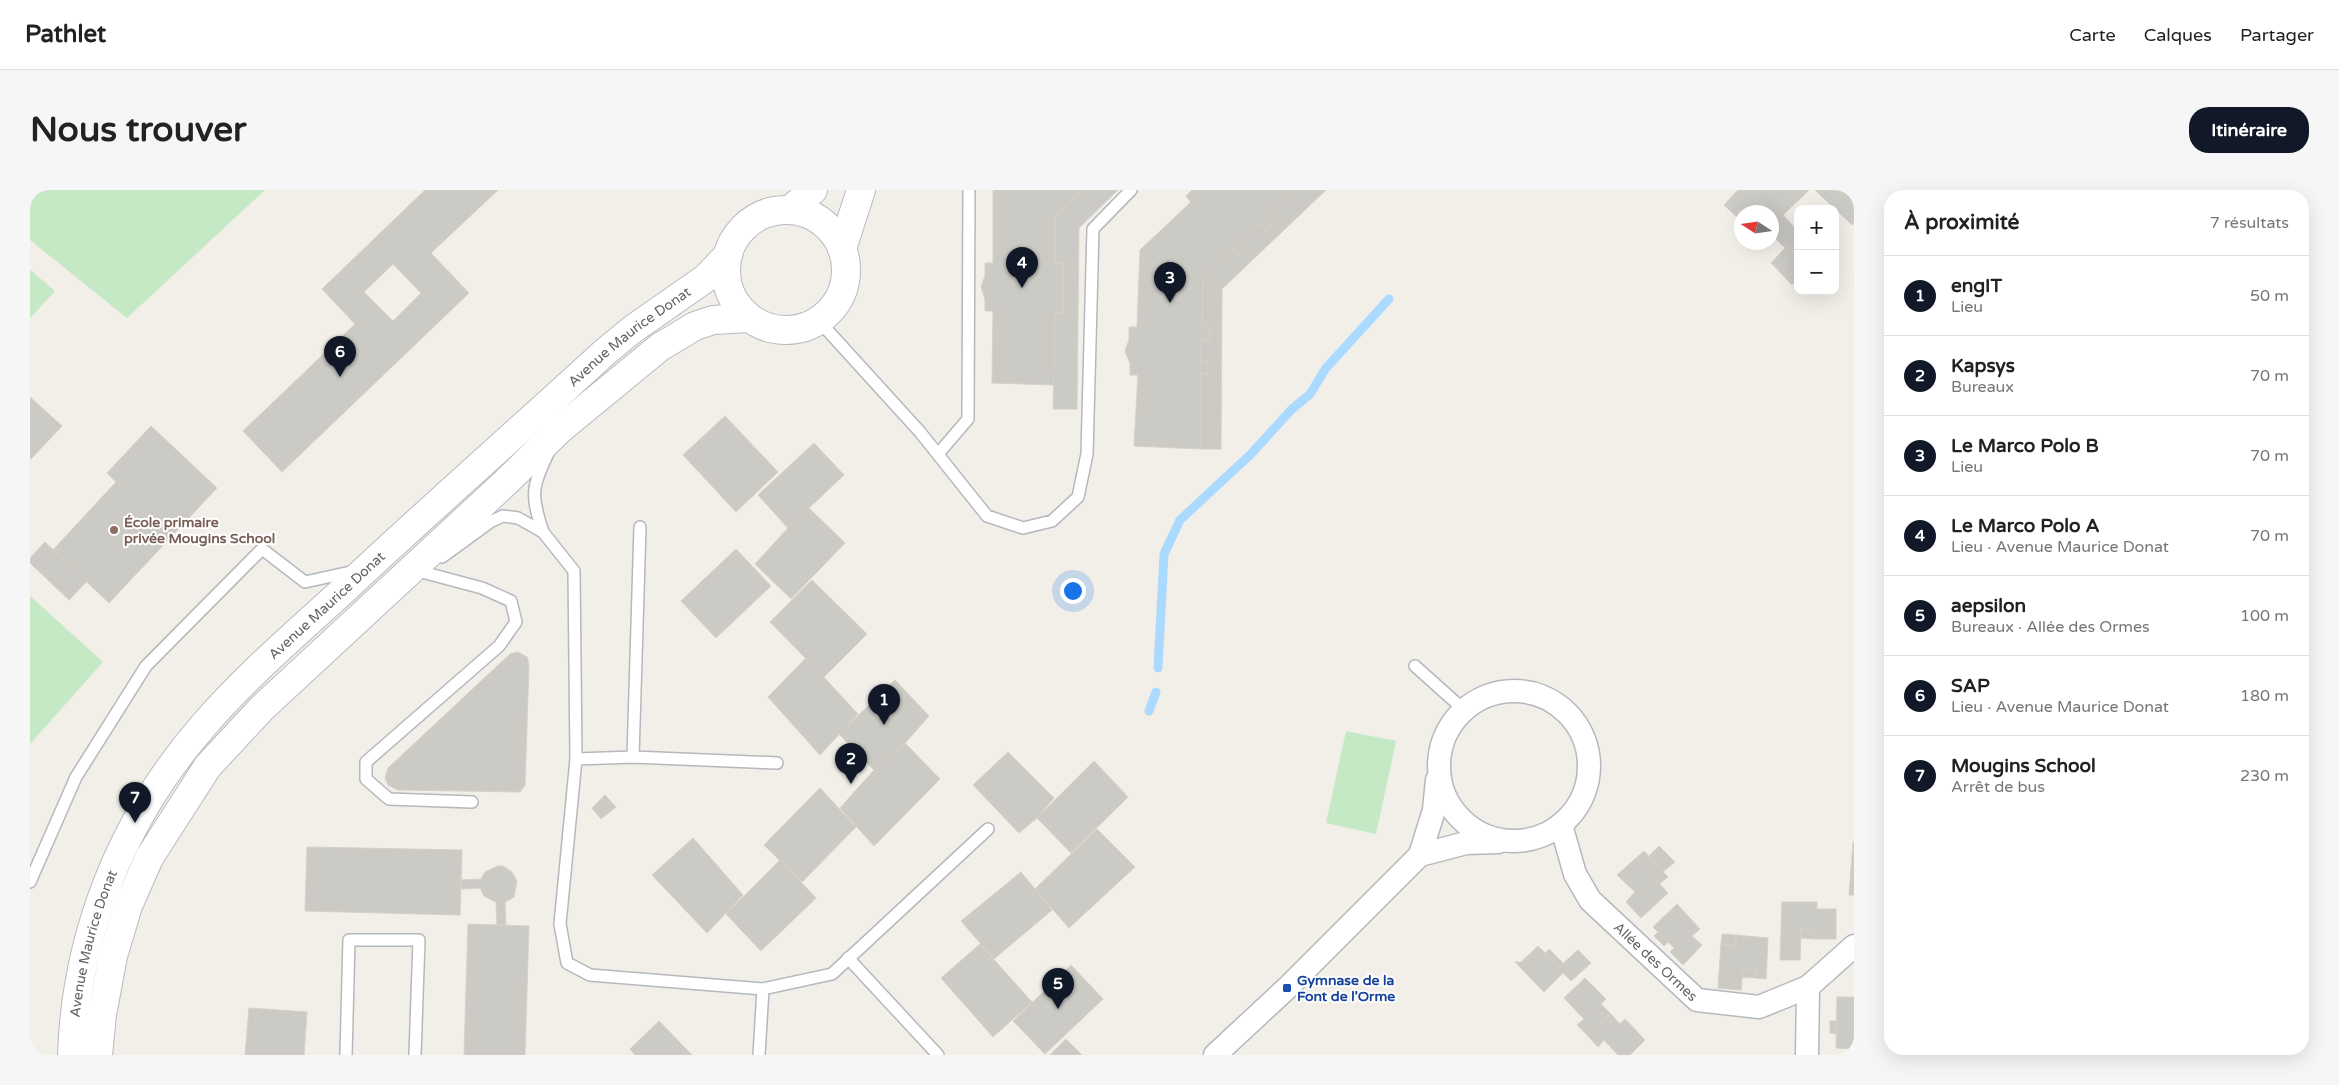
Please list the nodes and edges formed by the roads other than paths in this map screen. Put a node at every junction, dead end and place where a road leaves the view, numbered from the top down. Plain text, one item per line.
1 (812, 190) edge
2 (861, 190) edge
3 (969, 190) edge
4 (1131, 190) edge
5 (790, 210) junction
6 (842, 249) junction
7 (728, 255) junction
8 (749, 318) junction
9 (819, 321) junction
10 (559, 430) junction
11 (938, 454) junction
12 (640, 527) dead end
13 (543, 532) junction
14 (366, 568) junction
15 (422, 572) junction
16 (367, 611) junction
17 (1415, 666) dead end
18 (1463, 709) junction
19 (633, 757) junction
20 (1438, 757) junction
21 (576, 759) junction
22 (777, 763) dead end
23 (472, 802) dead end
24 (1561, 825) junction
25 (988, 829) dead end
26 (1510, 842) junction
27 (1420, 855) junction
28 (30, 882) edge
29 (1854, 946) edge
30 (848, 958) junction
31 (1808, 987) junction
32 (763, 989) junction
33 (72, 1055) edge
34 (98, 1055) edge
35 (346, 1055) edge
36 (416, 1055) edge
37 (759, 1055) edge
38 (938, 1055) edge
39 (1215, 1055) edge
40 (1807, 1055) edge

1 - 5 main road
2 - 6 main road
3 - 11 lane
4 - 11 lane
5 - 6 main road
5 - 7 main road
6 - 9 main road
7 - 8 main road
7 - 14 main road, Avenue Maurice Donat
8 - 9 main road
8 - 10 main road, Avenue Maurice Donat
9 - 11 lane
10 - 13 lane
10 - 16 main road, Avenue Maurice Donat
12 - 19 lane
13 - 15 lane
13 - 21 lane
14 - 28 lane
14 - 33 main road, Avenue Maurice Donat
15 - 16 lane
15 - 23 lane
16 - 34 main road, Avenue Maurice Donat
17 - 18 lane
18 - 20 street
18 - 24 street
19 - 21 lane
19 - 22 lane
20 - 26 street
20 - 27 street
21 - 32 lane
24 - 26 street
24 - 31 street, Allée des Ormes
25 - 30 lane
26 - 27 street
27 - 39 street
29 - 31 street, Allée des Ormes
30 - 32 lane
30 - 38 lane
31 - 40 street
32 - 37 lane
35 - 36 lane

